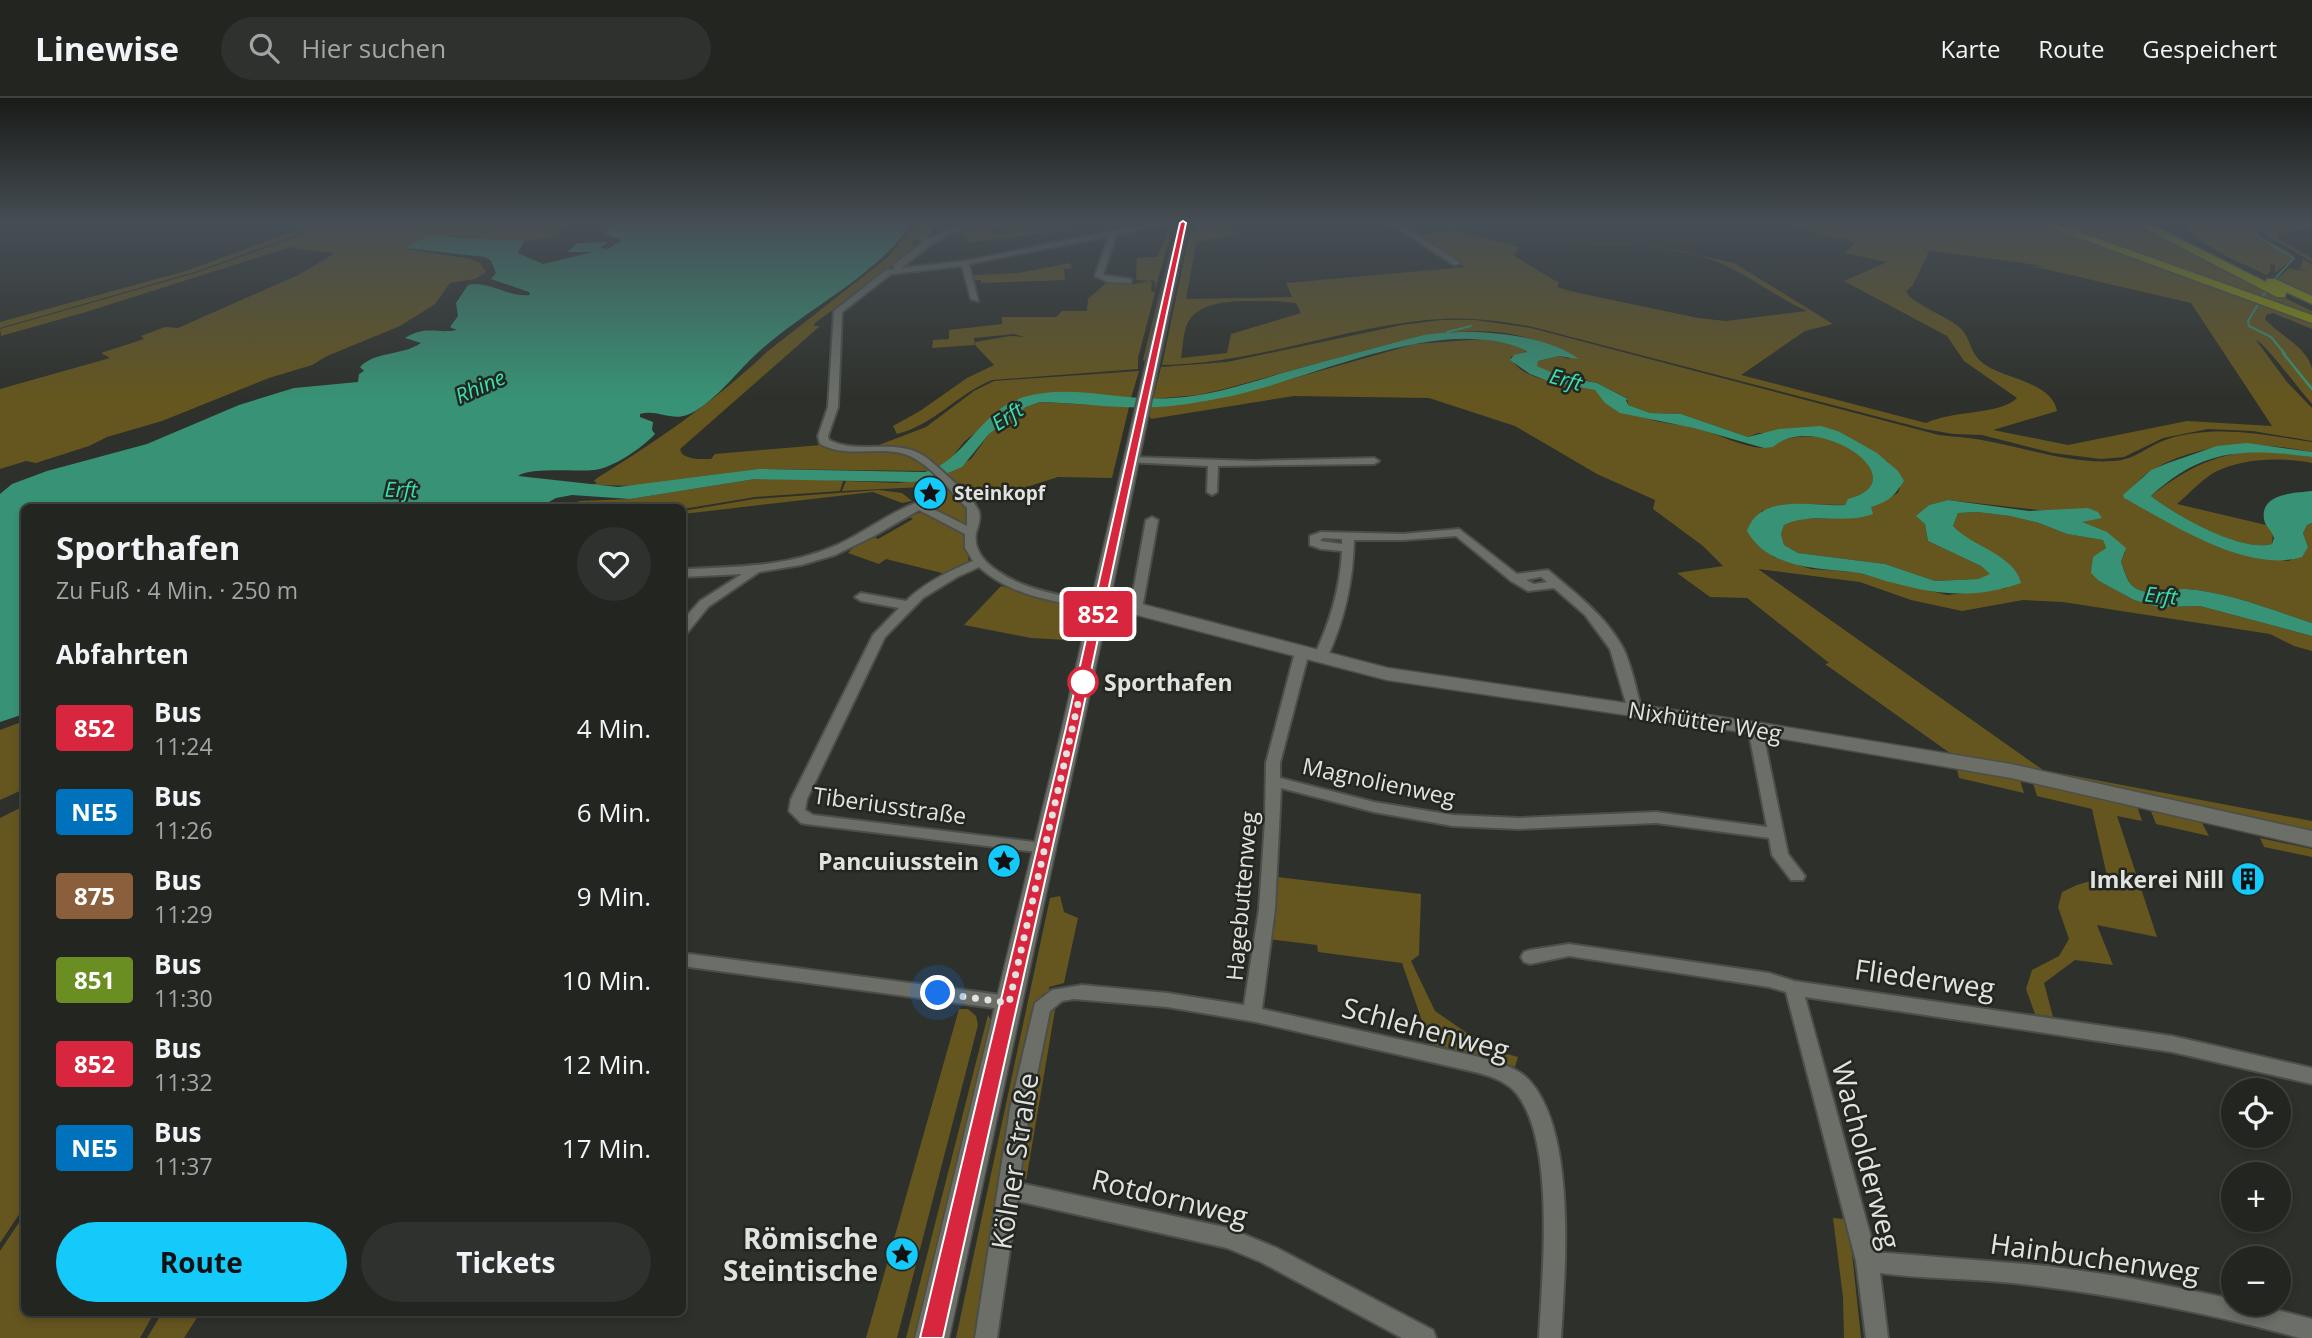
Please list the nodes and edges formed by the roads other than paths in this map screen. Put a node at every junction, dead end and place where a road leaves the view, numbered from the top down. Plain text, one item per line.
1 (877, 281) edge
2 (970, 281) edge
3 (1170, 281) edge
4 (2208, 281) edge
5 (2261, 281) edge
6 (2284, 291) junction
7 (975, 299) dead end
8 (2312, 300) edge
9 (2312, 308) edge
10 (2312, 319) edge
11 (1130, 460) junction
12 (1374, 461) dead end
13 (1213, 463) junction
14 (1212, 492) dead end
15 (1153, 520) dead end
16 (969, 532) junction
17 (979, 563) junction
18 (756, 569) junction
19 (686, 573) edge
20 (861, 597) dead end
21 (1099, 604) junction
22 (906, 605) junction
23 (1136, 609) junction
24 (686, 625) edge
25 (1311, 655) junction
26 (1634, 710) junction
27 (1755, 728) junction
28 (1272, 781) junction
29 (1776, 834) junction
30 (2312, 839) edge
31 (1045, 848) junction
32 (1797, 876) dead end
33 (1530, 957) dead end
34 (686, 960) edge
35 (1794, 988) junction
36 (1059, 995) joint
37 (1009, 1003) junction
38 (1252, 1014) junction
39 (2312, 1076) edge
40 (1007, 1190) junction
41 (1867, 1261) junction
42 (2312, 1330) edge
43 (932, 1338) edge
44 (986, 1338) edge
45 (1425, 1338) edge
46 (1550, 1338) edge
47 (1877, 1338) edge

1 - 16 street
2 - 7 street
3 - 11 main road, Kölner Straße
4 - 10 highway
5 - 6 highway
6 - 8 highway
6 - 9 highway
11 - 13 street
11 - 21 main road, Kölner Straße
12 - 13 street
13 - 14 street
15 - 23 street
16 - 17 street
16 - 18 street
17 - 21 street
17 - 22 street, Tiberiusstraße
18 - 19 street
18 - 24 street
20 - 22 street
21 - 23 main road, Nixhütter Weg
21 - 31 main road, Kölner Straße
22 - 31 street, Tiberiusstraße
23 - 25 main road, Nixhütter Weg
25 - 26 main road, Nixhütter Weg
25 - 26 street, Magnolienweg
25 - 28 street, Magnolienweg
26 - 27 main road, Nixhütter Weg
27 - 29 street
27 - 30 main road, Nixhütter Weg
28 - 29 street, Magnolienweg
28 - 38 street, Hagebuttenweg
29 - 32 street
31 - 37 main road, Kölner Straße
33 - 35 street, Fliederweg
34 - 37 street
35 - 39 street, Fliederweg
35 - 41 street, Wacholderweg
36 - 38 street, Schlehenweg
36 - 40 street, Kölner Straße
37 - 43 main road, Kölner Straße
38 - 46 street, Schlehenweg
40 - 44 street, Kölner Straße
40 - 45 street, Rotdornweg
41 - 42 street, Hainbuchenweg
41 - 47 street, Wacholderweg

